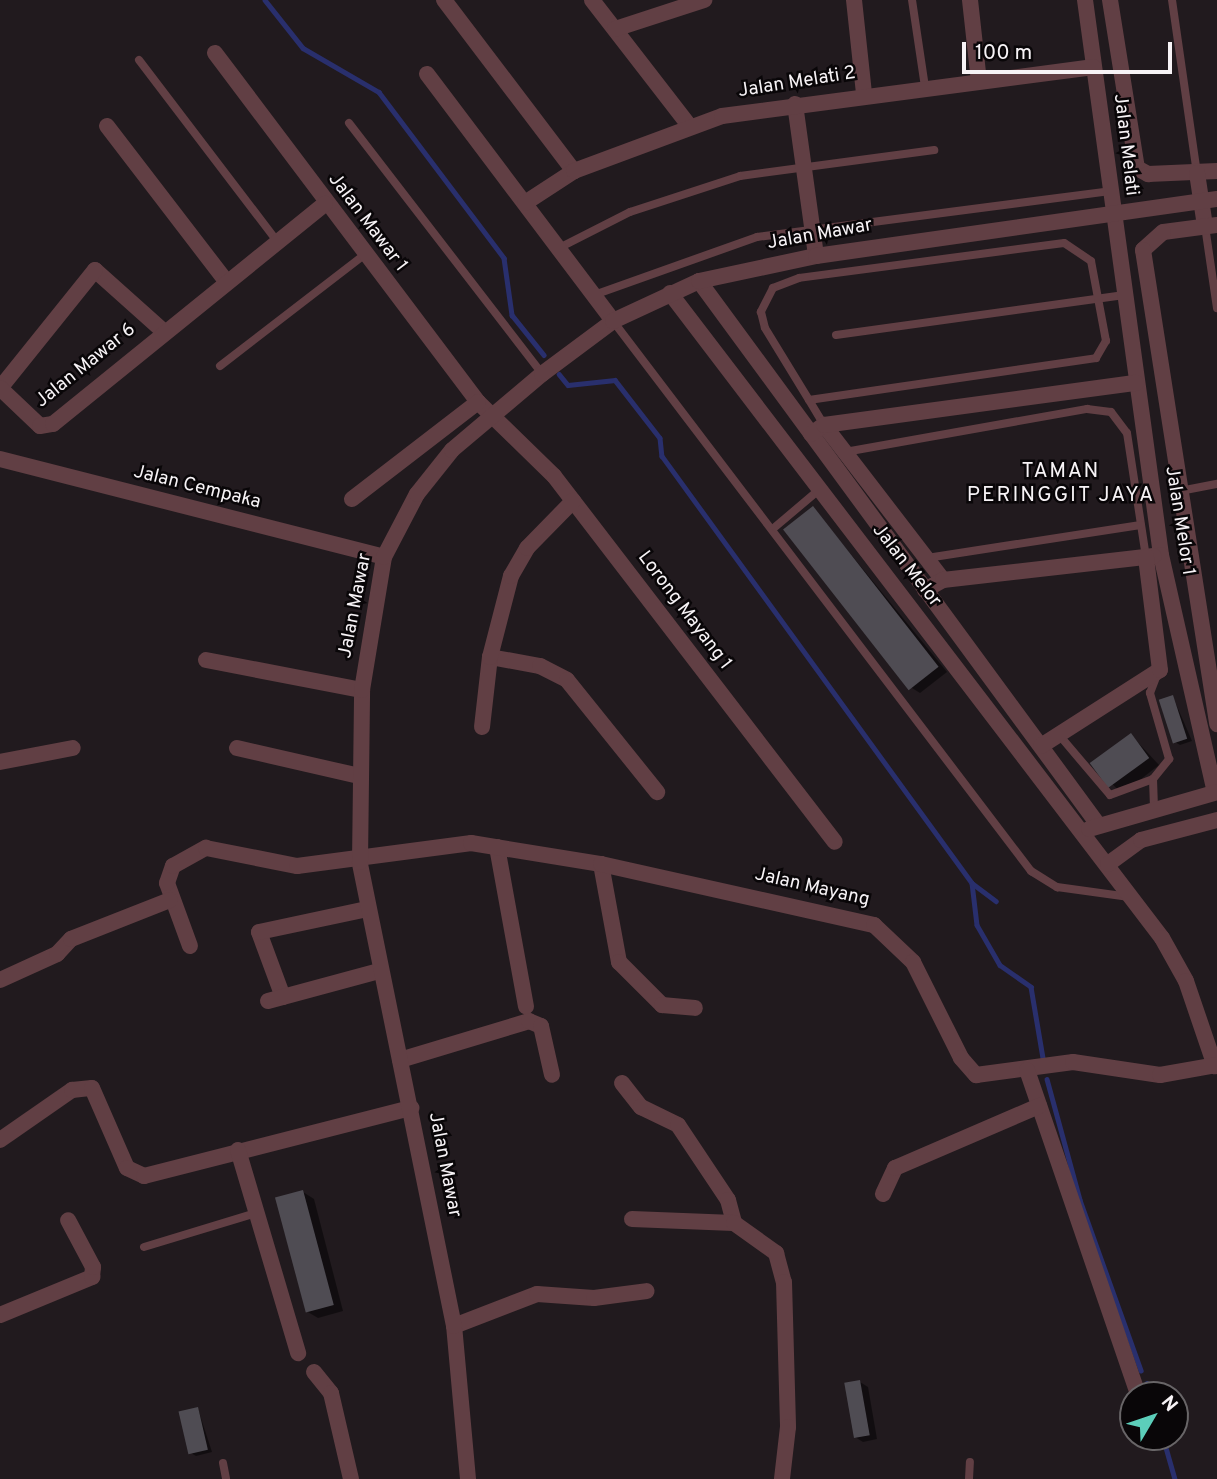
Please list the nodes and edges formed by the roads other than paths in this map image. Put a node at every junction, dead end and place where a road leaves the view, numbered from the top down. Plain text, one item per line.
1 (444, 0) edge
2 (592, 0) edge
3 (704, 0) edge
4 (854, 0) edge
5 (912, 0) edge
6 (970, 0) edge
7 (1085, 0) edge
8 (1110, 0) edge
9 (1172, 0) edge
10 (615, 29) junction
11 (215, 53) dead end
12 (139, 60) dead end
13 (1094, 67) junction
14 (427, 74) dead end
15 (979, 81) junction
16 (925, 87) junction
17 (864, 94) junction
18 (795, 104) junction
19 (1125, 109) junction
20 (1100, 112) junction
21 (349, 123) dead end
22 (688, 124) junction
23 (107, 126) dead end
24 (934, 150) dead end
25 (802, 166) junction
26 (1217, 171) edge
27 (574, 172) junction
28 (1198, 173) junction
29 (1110, 191) junction
30 (1209, 200) edge
31 (525, 203) junction
32 (325, 204) junction
33 (1113, 212) junction
34 (1211, 226) edge
35 (810, 227) junction
36 (277, 241) junction
37 (559, 248) junction
38 (364, 255) junction
39 (816, 256) junction
40 (225, 280) junction
41 (698, 282) junction
42 (670, 293) junction
43 (594, 295) junction
44 (1124, 295) junction
45 (1099, 299) junction
46 (1217, 308) edge
47 (1152, 315) junction
48 (1127, 319) junction
49 (613, 321) junction
50 (162, 330) junction
51 (836, 335) dead end
52 (220, 366) dead end
53 (542, 374) junction
54 (1136, 383) junction
55 (809, 400) junction
56 (478, 402) junction
57 (489, 414) junction
58 (818, 430) junction
59 (439, 433) junction
60 (452, 450) junction
61 (845, 452) junction
62 (0, 459) edge
63 (840, 473) junction
64 (1217, 484) edge
65 (820, 489) junction
66 (1177, 491) junction
67 (1154, 494) junction
68 (352, 499) dead end
69 (573, 500) junction
70 (1140, 525) junction
71 (775, 527) junction
72 (1154, 556) junction
73 (384, 557) junction
74 (927, 558) junction
75 (943, 580) junction
76 (925, 590) junction
77 (490, 657) junction
78 (975, 657) junction
79 (206, 660) dead end
80 (959, 669) junction
81 (1160, 670) junction
82 (362, 690) junction
83 (1217, 724) edge
84 (482, 727) dead end
85 (1060, 736) junction
86 (1041, 746) junction
87 (73, 748) dead end
88 (237, 748) dead end
89 (0, 762) edge
90 (359, 776) junction
91 (1153, 779) junction
92 (657, 792) dead end
93 (1216, 792) edge
94 (1154, 808) junction
95 (1217, 820) edge
96 (1091, 828) junction
97 (835, 842) dead end
98 (497, 847) junction
99 (360, 862) junction
100 (601, 864) junction
101 (1108, 864) junction
102 (1132, 897) junction
103 (170, 900) junction
104 (367, 909) junction
105 (190, 946) dead end
106 (379, 971) junction
107 (0, 980) edge
108 (526, 1006) dead end
109 (695, 1008) dead end
110 (400, 1060) junction
111 (1216, 1065) edge
112 (1027, 1070) junction
113 (552, 1075) dead end
114 (622, 1083) dead end
115 (1039, 1106) junction
116 (411, 1108) junction
117 (0, 1140) edge
118 (238, 1150) junction
119 (883, 1194) dead end
120 (258, 1212) junction
121 (632, 1219) dead end
122 (68, 1220) dead end
123 (734, 1223) junction
124 (144, 1247) dead end
125 (647, 1291) dead end
126 (0, 1315) edge
127 (454, 1326) junction
128 (298, 1353) dead end
129 (314, 1372) dead end
130 (1133, 1381) edge
131 (970, 1462) dead end
132 (222, 1463) dead end
133 (226, 1479) edge
134 (351, 1479) edge
135 (468, 1479) edge
136 (782, 1479) edge
137 (969, 1479) edge

1 - 27 street
2 - 10 street
3 - 10 street
4 - 17 street
5 - 16 lane
6 - 15 street
7 - 13 street, Jalan Melati
8 - 19 street
9 - 28 lane
10 - 22 street
11 - 32 street, Jalan Mawar 1
12 - 36 lane
13 - 15 street, Jalan Melati 2
13 - 20 street, Jalan Melati
14 - 31 street
15 - 16 street, Jalan Melati 2
16 - 17 street, Jalan Melati 2
17 - 18 street, Jalan Melati 2
18 - 22 street, Jalan Melati 2
18 - 25 street
19 - 20 street
19 - 28 street
20 - 29 street, Jalan Melati
21 - 53 lane
22 - 27 street, Jalan Melati 2
23 - 40 street
24 - 25 lane
25 - 35 street
25 - 37 lane
26 - 28 street
27 - 31 street, Jalan Melati 2
28 - 30 street
29 - 33 street, Jalan Melati
29 - 35 lane
30 - 33 street, Jalan Mawar
30 - 34 street
31 - 37 street
32 - 36 street, Jalan Mawar 6
32 - 38 street, Jalan Mawar 1
33 - 39 street, Jalan Mawar
33 - 44 street, Jalan Melor 1
34 - 46 lane
34 - 47 street
35 - 39 street
35 - 43 lane
36 - 40 street, Jalan Mawar 6
37 - 43 street
38 - 52 lane
38 - 56 street, Jalan Mawar 1
39 - 41 street, Jalan Mawar
40 - 50 street, Jalan Mawar 6
41 - 42 street, Jalan Mawar
41 - 58 street, Jalan Melor
42 - 49 street, Jalan Mawar
42 - 65 street, Jalan Melor
43 - 49 street
44 - 45 lane
44 - 48 street, Jalan Melor 1
45 - 51 lane
45 - 55 lane
45 - 55 lane
47 - 48 street
47 - 66 street
48 - 54 street, Jalan Melor 1
49 - 53 street, Jalan Mawar
49 - 71 lane
50 - 50 street, Jalan Mawar 6
53 - 57 street, Jalan Mawar
54 - 58 street
54 - 67 street, Jalan Melor 1
55 - 58 lane
56 - 57 street, Jalan Mawar 1
56 - 59 street
57 - 60 street, Jalan Mawar
57 - 69 street, Lorong Mayang 1
58 - 61 street
58 - 63 street, Jalan Melor
59 - 60 street
59 - 68 street
60 - 73 street, Jalan Mawar
61 - 70 lane
61 - 74 street
62 - 73 street, Jalan Cempaka
63 - 65 street
63 - 76 street, Jalan Melor
64 - 66 lane
65 - 71 lane
65 - 80 street, Jalan Melor
66 - 67 street
66 - 83 street
67 - 72 street, Jalan Melor 1
69 - 77 street
69 - 97 street, Lorong Mayang 1
70 - 72 lane
70 - 74 lane
71 - 102 lane
72 - 75 street
72 - 81 street
72 - 93 street, Jalan Melor 1
73 - 82 street, Jalan Mawar
74 - 75 street
75 - 76 street
76 - 78 street, Jalan Melor
77 - 84 street
77 - 92 street
78 - 80 street
78 - 86 street, Jalan Melor
79 - 82 street
80 - 96 street, Jalan Melor
81 - 85 street
81 - 91 lane
82 - 90 street, Jalan Mawar
85 - 86 street
85 - 91 lane
86 - 96 street, Jalan Melor
87 - 89 street
88 - 90 street
90 - 99 street, Jalan Mawar
91 - 94 lane
93 - 94 street
94 - 96 street
95 - 101 street
96 - 101 street, Jalan Melor
98 - 99 street, Jalan Mayang
98 - 100 street, Jalan Mayang
98 - 108 street
99 - 103 street, Jalan Mayang
99 - 104 street, Jalan Mawar
100 - 109 street
100 - 112 street, Jalan Mayang
101 - 102 street, Jalan Melor
102 - 111 street, Jalan Melor
103 - 105 street
103 - 107 street
104 - 106 street, Jalan Mawar
104 - 106 street
106 - 110 street, Jalan Mawar
110 - 113 street
110 - 116 street, Jalan Mawar
111 - 112 street, Jalan Mayang
112 - 115 street
114 - 123 street
115 - 119 street
115 - 130 street
116 - 118 street
116 - 127 street, Jalan Mawar
117 - 118 street
118 - 120 street
120 - 124 lane
120 - 128 street
121 - 123 street
122 - 126 street
123 - 136 street
125 - 127 street
127 - 135 street, Jalan Mawar
129 - 134 street
131 - 137 lane
132 - 133 lane

